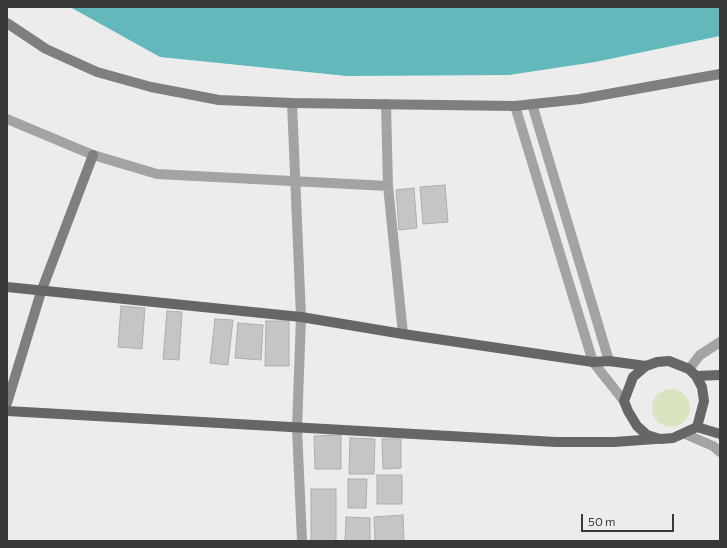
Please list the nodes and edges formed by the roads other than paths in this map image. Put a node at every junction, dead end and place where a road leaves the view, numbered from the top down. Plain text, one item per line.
1 (7, 23) edge
2 (720, 74) edge
3 (292, 103) junction
4 (386, 104) junction
5 (532, 104) junction
6 (515, 106) junction
7 (7, 119) edge
8 (93, 155) junction
9 (295, 182) junction
10 (388, 186) junction
11 (7, 288) edge
12 (41, 292) junction
13 (301, 317) junction
14 (403, 334) junction
15 (720, 342) edge
16 (609, 361) junction
17 (593, 362) junction
18 (646, 366) junction
19 (693, 372) junction
20 (720, 375) edge
21 (624, 400) junction
22 (7, 403) edge
23 (7, 410) edge
24 (697, 427) junction
25 (297, 428) junction
26 (686, 434) junction
27 (720, 434) edge
28 (660, 439) junction
29 (720, 452) edge
30 (302, 541) edge

1 - 3 street
2 - 5 street
3 - 4 street
3 - 9 street
4 - 6 street
4 - 10 street
5 - 6 street
5 - 16 street
6 - 17 street
7 - 8 street
8 - 9 street
8 - 12 street
9 - 10 street
9 - 13 street
10 - 14 street
11 - 12 main road
12 - 13 main road
12 - 22 street
13 - 14 main road
13 - 25 street
14 - 17 main road
15 - 19 street
16 - 17 main road
16 - 18 main road
17 - 21 street
18 - 19 main road
18 - 21 main road
19 - 20 main road
19 - 24 main road
21 - 28 main road
23 - 25 main road
24 - 26 main road
24 - 27 main road
25 - 28 main road
25 - 30 street
26 - 28 main road
26 - 29 street

